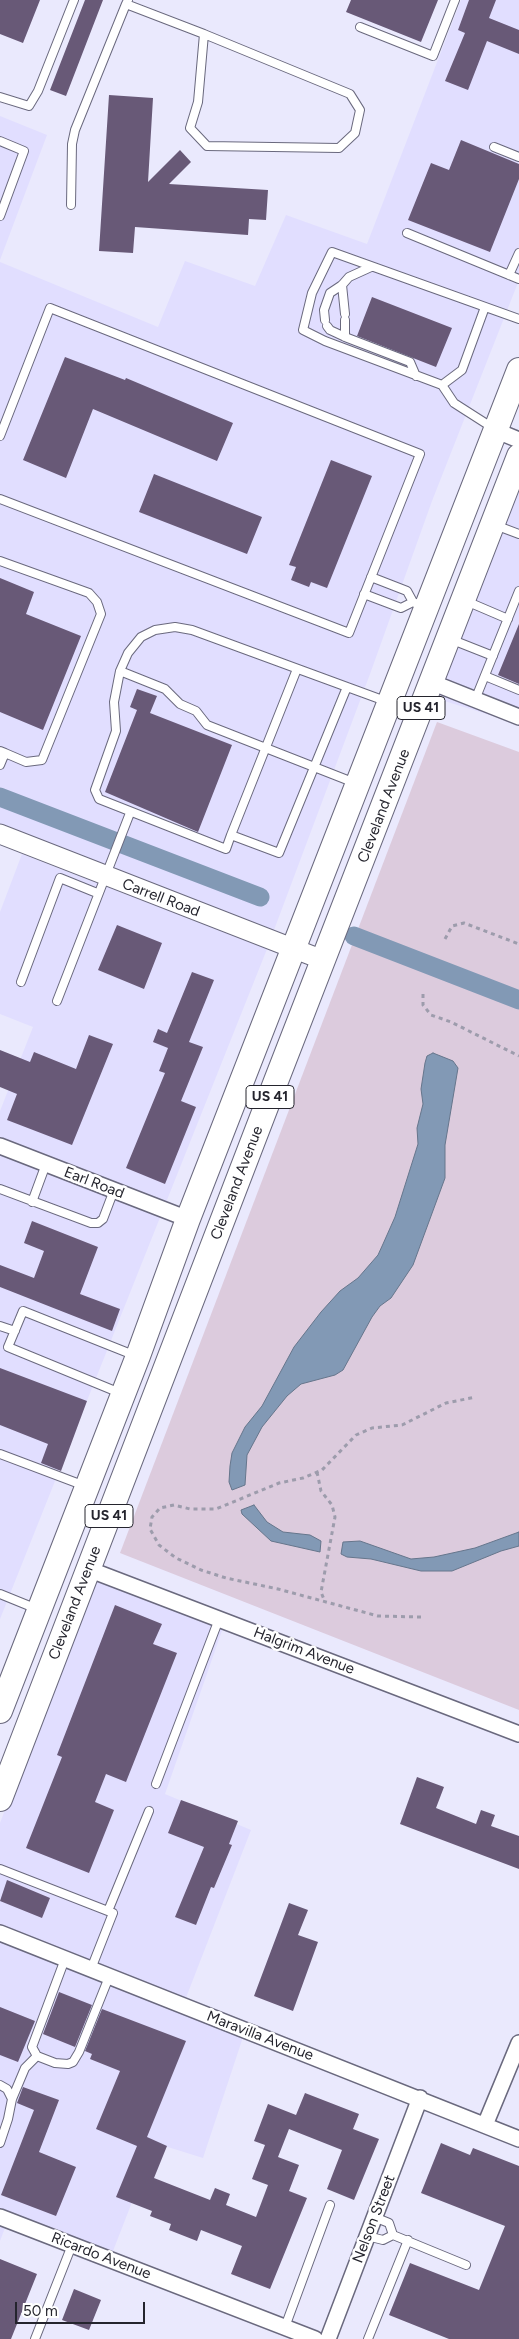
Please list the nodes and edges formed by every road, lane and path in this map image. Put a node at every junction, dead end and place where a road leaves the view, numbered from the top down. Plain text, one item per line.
1 (74, 0) edge
2 (454, 0) edge
3 (127, 2) edge
4 (360, 27) dead end
5 (204, 34) junction
6 (0, 97) edge
7 (0, 141) edge
8 (494, 147) dead end
9 (519, 157) edge
10 (71, 205) dead end
11 (0, 216) edge
12 (406, 232) dead end
13 (519, 253) edge
14 (371, 267) junction
15 (509, 275) junction
16 (519, 279) edge
17 (342, 285) junction
18 (485, 307) junction
19 (519, 319) edge
20 (344, 337) junction
21 (519, 370) edge
22 (416, 376) junction
23 (442, 385) junction
24 (497, 431) junction
25 (0, 436) edge
26 (519, 440) edge
27 (519, 456) edge
28 (0, 499) edge
29 (492, 524) junction
30 (519, 534) edge
31 (0, 561) edge
32 (371, 577) junction
33 (519, 592) edge
34 (364, 594) junction
35 (463, 600) junction
36 (420, 605) junction
37 (508, 619) junction
38 (448, 638) junction
39 (493, 656) junction
40 (297, 669) junction
41 (120, 671) junction
42 (484, 676) junction
43 (431, 682) junction
44 (347, 687) junction
45 (519, 690) edge
46 (475, 700) junction
47 (390, 702) junction
48 (519, 717) edge
49 (266, 747) junction
50 (2, 752) edge
51 (0, 765) edge
52 (315, 767) junction
53 (358, 784) junction
54 (130, 813) junction
55 (0, 834) edge
56 (231, 835) junction
57 (104, 876) junction
58 (97, 893) junction
59 (445, 939) dead end
60 (519, 944) edge
61 (294, 949) junction
62 (323, 960) junction
63 (21, 982) dead end
64 (423, 994) dead end
65 (57, 1001) dead end
66 (519, 1056) edge
67 (0, 1146) edge
68 (46, 1164) junction
69 (0, 1189) edge
70 (114, 1190) junction
71 (32, 1202) junction
72 (188, 1219) junction
73 (0, 1326) edge
74 (15, 1331) junction
75 (138, 1356) junction
76 (123, 1394) junction
77 (476, 1398) dead end
78 (0, 1454) edge
79 (317, 1472) junction
80 (87, 1487) junction
81 (88, 1569) junction
82 (0, 1594) edge
83 (325, 1602) junction
84 (39, 1610) junction
85 (421, 1617) dead end
86 (219, 1619) junction
87 (0, 1711) edge
88 (519, 1734) edge
89 (156, 1784) dead end
90 (0, 1799) edge
91 (149, 1811) dead end
92 (0, 1869) edge
93 (108, 1911) junction
94 (0, 1933) edge
95 (65, 1959) junction
96 (91, 1970) junction
97 (110, 1977) junction
98 (519, 2043) edge
99 (37, 2056) junction
100 (0, 2085) edge
101 (420, 2098) junction
102 (12, 2099) junction
103 (485, 2125) junction
104 (519, 2139) edge
105 (0, 2143) edge
106 (330, 2205) dead end
107 (0, 2217) edge
108 (374, 2217) junction
109 (393, 2235) junction
110 (367, 2236) junction
111 (408, 2240) junction
112 (72, 2245) junction
113 (466, 2264) dead end
114 (285, 2327) junction
115 (34, 2339) edge
116 (315, 2339) edge
117 (328, 2339) edge
118 (368, 2339) edge

1 - 6 lane
2 - 4 lane
3 - 5 lane
3 - 10 lane
5 - 5 lane
7 - 11 lane
8 - 9 lane
12 - 15 lane
13 - 15 lane
14 - 17 lane
14 - 18 lane
14 - 22 lane
15 - 16 lane
17 - 20 lane
17 - 20 lane
18 - 19 lane
18 - 23 lane
20 - 22 lane
21 - 24 main road, Cleveland Avenue / US 41
22 - 23 lane
23 - 24 lane
24 - 26 street
24 - 36 main road, Cleveland Avenue / US 41
25 - 32 lane
27 - 29 main road, Cleveland Avenue / US 41
28 - 34 lane
29 - 30 lane
29 - 35 main road, Cleveland Avenue / US 41
31 - 50 lane
32 - 34 lane
32 - 36 lane
33 - 37 lane
34 - 36 lane
35 - 37 lane
35 - 38 main road, Cleveland Avenue / US 41
36 - 47 main road, Cleveland Avenue / US 41
37 - 39 lane
38 - 39 lane
38 - 43 main road, Cleveland Avenue / US 41
39 - 42 lane
40 - 41 lane
40 - 44 lane
40 - 49 lane
41 - 49 lane
41 - 54 lane
42 - 45 lane
42 - 46 lane
43 - 46 street
43 - 62 main road, Cleveland Avenue / US 41
44 - 47 lane
44 - 52 lane
46 - 48 street
47 - 53 main road, Cleveland Avenue / US 41
49 - 52 lane
49 - 56 lane
50 - 51 lane
52 - 53 lane
52 - 56 lane
53 - 61 main road, Cleveland Avenue / US 41
54 - 56 lane
54 - 57 lane
55 - 57 street, Carrell Road
57 - 58 lane
57 - 61 street, Carrell Road
58 - 63 lane
58 - 65 lane
59 - 60 path
61 - 62 street, Carrell Road
61 - 72 main road, Cleveland Avenue / US 41
62 - 81 main road, Cleveland Avenue / US 41
64 - 66 path
67 - 68 street, Earl Road
68 - 70 street, Earl Road
68 - 71 lane
69 - 71 lane
70 - 71 lane
70 - 72 street, Earl Road
72 - 75 main road, Cleveland Avenue / US 41
73 - 74 lane
74 - 75 lane
74 - 76 lane
75 - 76 main road, Cleveland Avenue / US 41
76 - 80 main road, Cleveland Avenue / US 41
77 - 79 path
78 - 80 lane
79 - 83 path
79 - 83 path
80 - 81 main road
80 - 84 main road, Cleveland Avenue / US 41
81 - 86 street, Halgrim Avenue
81 - 90 main road, Cleveland Avenue / US 41
82 - 84 lane
83 - 85 path
84 - 87 main road, Cleveland Avenue / US 41
86 - 88 street, Halgrim Avenue
86 - 89 lane
91 - 93 lane
92 - 93 lane
93 - 96 lane
94 - 95 street, Maravilla Avenue
95 - 96 street, Maravilla Avenue
95 - 99 lane
96 - 97 street, Maravilla Avenue
97 - 99 lane
97 - 101 street, Maravilla Avenue
98 - 103 street
99 - 102 lane
100 - 102 lane
101 - 103 street, Maravilla Avenue
101 - 108 street, Nelson Street
102 - 105 lane
103 - 104 street, Maravilla Avenue
106 - 114 lane
107 - 112 street, Ricardo Avenue
108 - 109 lane
108 - 110 street, Nelson Street
109 - 110 lane
109 - 111 lane
110 - 117 street, Nelson Street
111 - 113 lane
111 - 118 lane
112 - 114 street, Ricardo Avenue
112 - 115 lane
114 - 116 street, Ricardo Avenue

